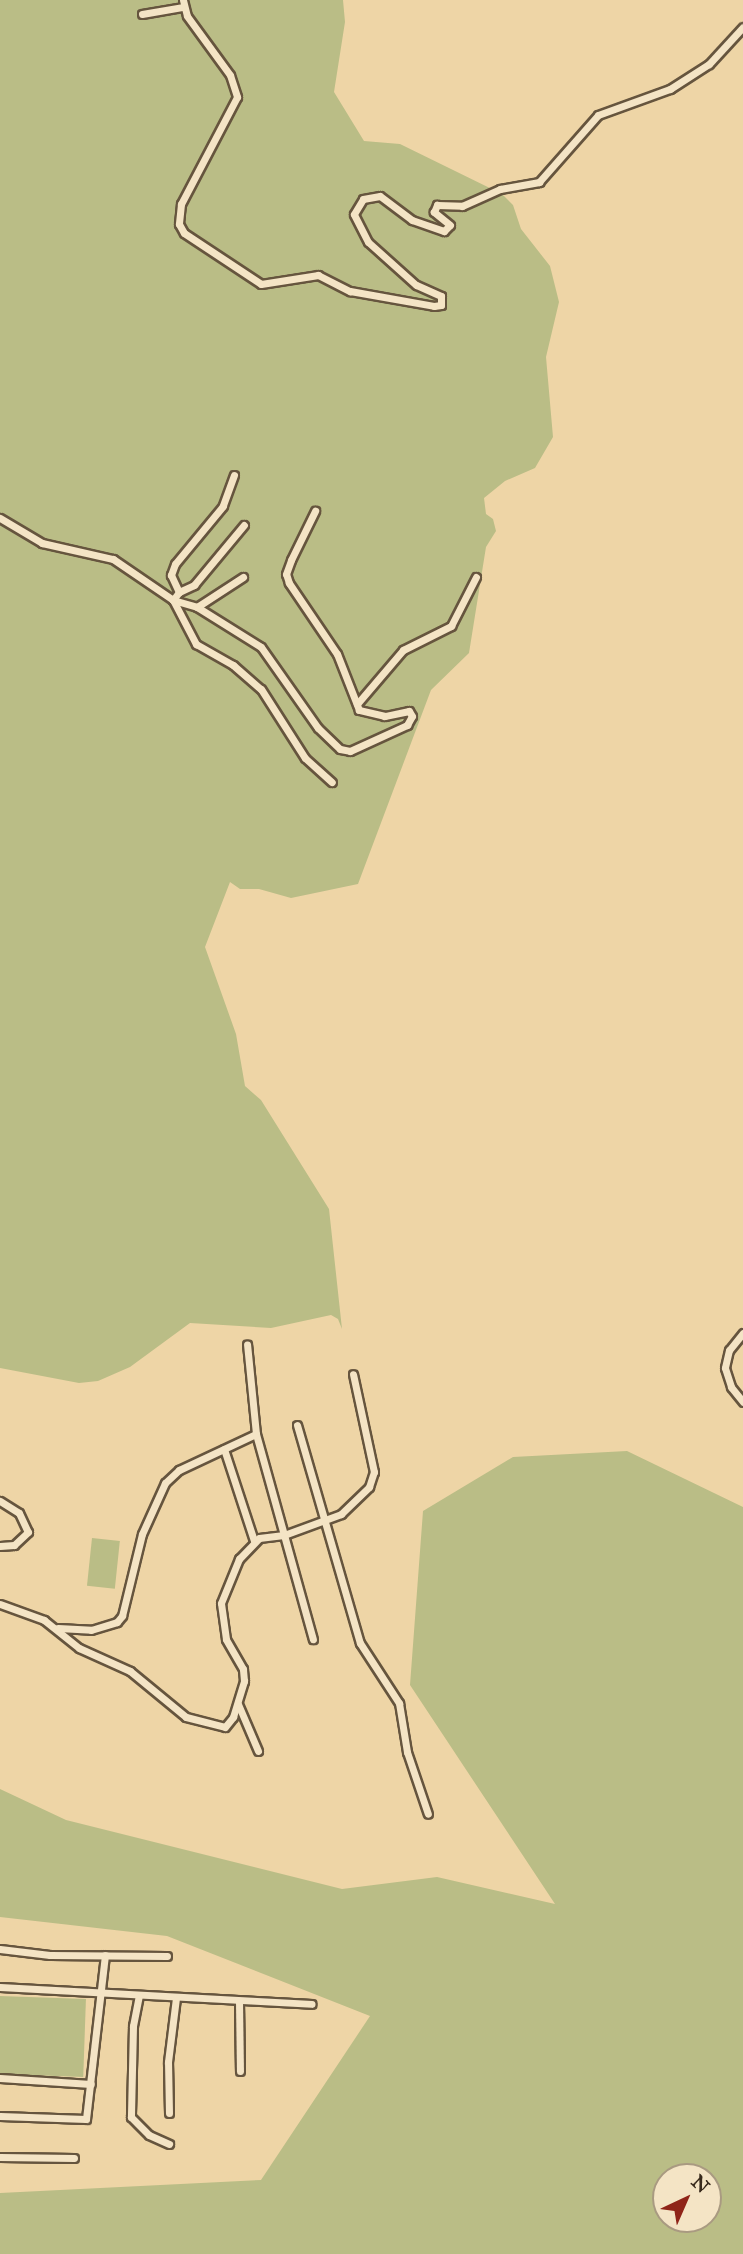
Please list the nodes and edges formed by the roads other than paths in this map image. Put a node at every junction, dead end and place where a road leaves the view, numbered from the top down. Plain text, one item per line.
1 (183, 3) edge
2 (142, 14) dead end
3 (743, 27) edge
4 (234, 475) dead end
5 (315, 511) dead end
6 (0, 518) edge
7 (244, 525) dead end
8 (476, 576) dead end
9 (243, 577) dead end
10 (179, 592) junction
11 (173, 600) junction
12 (197, 607) junction
13 (357, 704) junction
14 (332, 782) dead end
15 (743, 1333) edge
16 (247, 1344) dead end
17 (353, 1374) dead end
18 (743, 1402) edge
19 (297, 1425) dead end
20 (256, 1434) junction
21 (224, 1450) junction
22 (0, 1501) edge
23 (326, 1521) junction
24 (284, 1535) junction
25 (254, 1541) junction
26 (0, 1546) edge
27 (0, 1604) edge
28 (57, 1628) junction
29 (313, 1639) dead end
30 (238, 1704) junction
31 (258, 1751) dead end
32 (428, 1814) dead end
33 (0, 1949) edge
34 (105, 1955) junction
35 (167, 1956) dead end
36 (0, 1987) edge
37 (99, 1992) junction
38 (139, 1995) junction
39 (176, 1998) junction
40 (239, 2003) junction
41 (312, 2004) dead end
42 (240, 2071) dead end
43 (0, 2078) edge
44 (91, 2084) junction
45 (169, 2113) dead end
46 (0, 2116) edge
47 (169, 2144) dead end
48 (0, 2157) edge
49 (74, 2158) dead end

1 - 2 street
1 - 3 street
4 - 10 street
5 - 13 street
6 - 11 street
7 - 10 street
8 - 13 street
9 - 12 street
10 - 11 street
11 - 12 street
11 - 14 street
12 - 13 street
15 - 18 street
16 - 20 street
17 - 23 street
19 - 23 street
20 - 21 street
20 - 24 street
21 - 25 street
21 - 28 street
22 - 26 street
23 - 24 street
23 - 32 street
24 - 25 street
24 - 29 street
25 - 30 street
27 - 28 street
28 - 30 street
30 - 31 street
33 - 34 street
34 - 35 street
34 - 37 street
36 - 37 street
37 - 38 street
37 - 44 street
38 - 39 street
38 - 47 street
39 - 40 street
39 - 45 street
40 - 41 street
40 - 42 street
43 - 44 street
44 - 46 street
48 - 49 street

